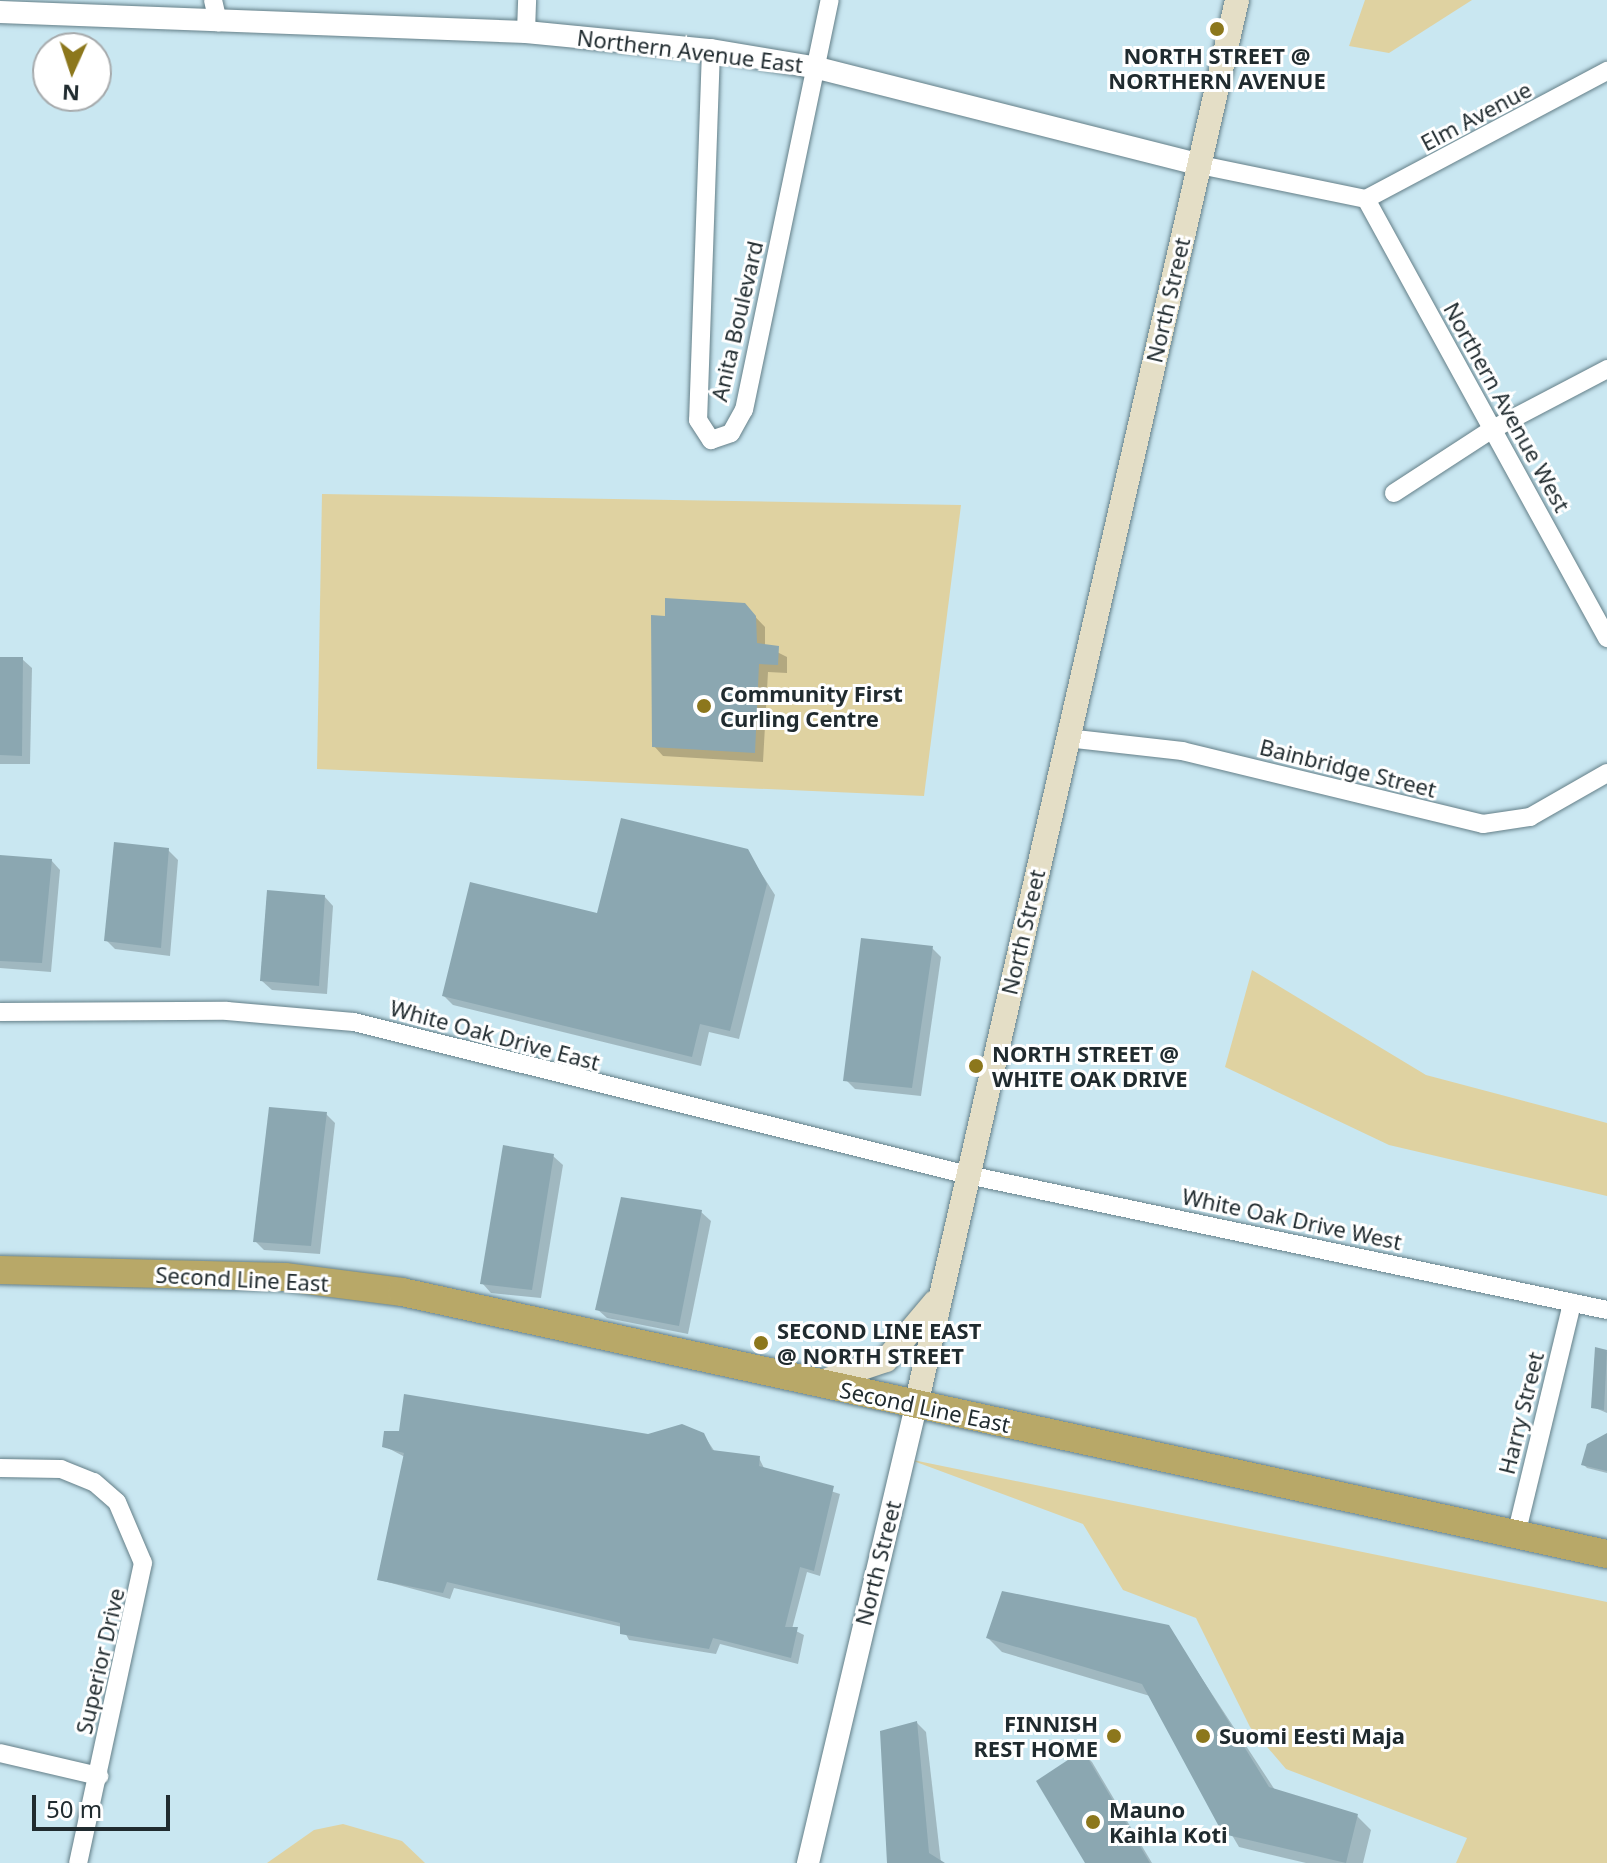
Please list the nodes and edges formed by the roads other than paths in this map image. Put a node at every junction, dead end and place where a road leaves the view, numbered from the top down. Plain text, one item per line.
1 (527, 0) edge
2 (830, 0) edge
3 (1237, 0) edge
4 (215, 11) edge
5 (0, 12) edge
6 (526, 32) junction
7 (711, 50) junction
8 (818, 68) junction
9 (1607, 71) edge
10 (1200, 165) junction
11 (1366, 199) junction
12 (1607, 369) edge
13 (1491, 430) junction
14 (1394, 493) dead end
15 (1607, 638) edge
16 (1067, 738) junction
17 (1607, 773) edge
18 (0, 1012) edge
19 (968, 1175) junction
20 (0, 1270) edge
21 (941, 1294) junction
22 (1572, 1303) junction
23 (1607, 1310) edge
24 (813, 1382) junction
25 (916, 1405) junction
26 (0, 1468) edge
27 (1516, 1535) junction
28 (1607, 1554) edge
29 (0, 1753) edge
30 (99, 1776) junction
31 (78, 1863) edge
32 (808, 1863) edge

1 - 6 street
2 - 8 street, Anita Boulevard
3 - 10 main road, North Street
4 - 5 street, Northern Avenue East
4 - 6 street, Northern Avenue East
6 - 7 street, Northern Avenue East
7 - 8 street, Northern Avenue East
7 - 8 street, Anita Boulevard
8 - 10 street, Northern Avenue East
9 - 11 street, Elm Avenue
10 - 11 street, Northern Avenue East
10 - 16 main road, North Street
11 - 13 street, Northern Avenue West
12 - 13 street
13 - 14 street
13 - 15 street, Northern Avenue West
16 - 17 street, Bainbridge Street
16 - 19 main road, North Street
18 - 19 street, White Oak Drive East
19 - 21 main road, North Street
19 - 22 street, White Oak Drive West
20 - 24 highway, Second Line East
21 - 24 main road
21 - 25 main road, North Street
22 - 23 street, White Oak Drive West
22 - 27 street, Harry Street
24 - 25 highway, Second Line East
25 - 27 highway, Second Line East
25 - 32 street, North Street
26 - 30 street, Superior Drive
27 - 28 highway, Second Line East
29 - 30 street
30 - 31 street, Superior Drive

